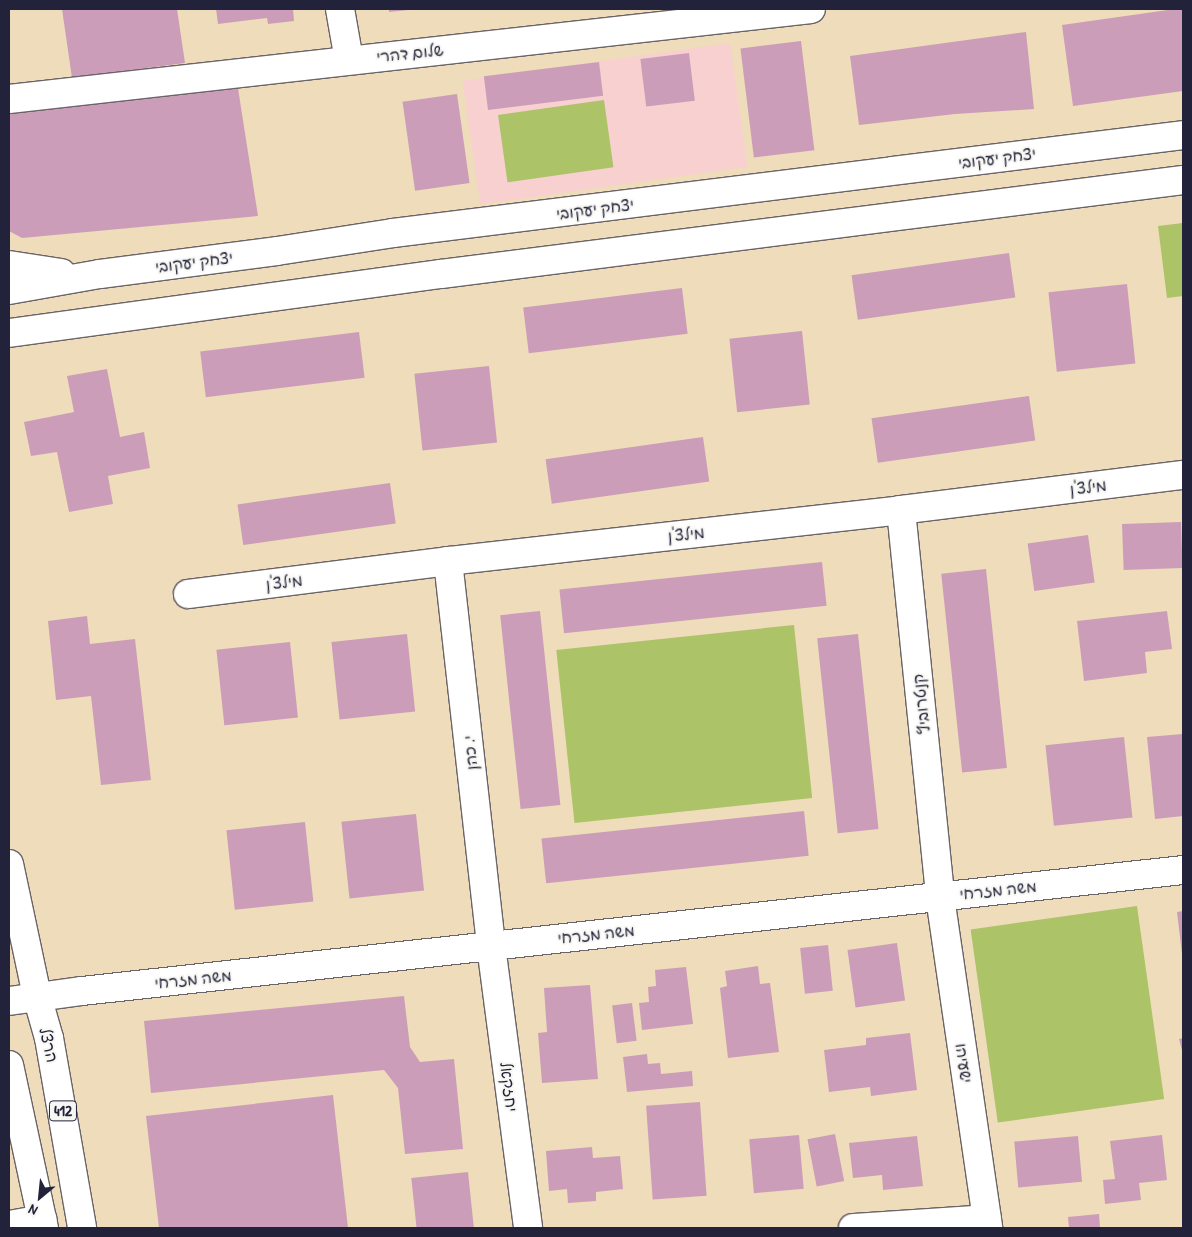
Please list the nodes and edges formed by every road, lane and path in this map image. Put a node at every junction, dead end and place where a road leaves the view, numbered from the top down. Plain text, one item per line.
1 (340, 9) edge
2 (810, 9) edge
3 (349, 60) junction
4 (9, 99) edge
5 (1183, 135) edge
6 (1183, 180) edge
7 (9, 265) edge
8 (100, 274) junction
9 (9, 290) edge
10 (9, 333) edge
11 (1183, 475) edge
12 (901, 510) junction
13 (448, 561) junction
14 (188, 594) dead end
15 (9, 864) edge
16 (1183, 870) edge
17 (940, 897) junction
18 (491, 946) junction
19 (37, 996) junction
20 (9, 1002) edge
21 (9, 1065) edge
22 (43, 1224) edge
23 (987, 1224) edge
24 (9, 1225) edge
25 (82, 1228) edge
26 (528, 1228) edge
27 (853, 1228) edge

1 - 3 street
2 - 3 street, שלום דהרי
3 - 4 street, שלום דהרי
5 - 8 street, יצחק יעקובי
6 - 10 street
7 - 8 street
8 - 9 street, יצחק יעקובי
11 - 12 street, מילצ'ן
12 - 13 street, מילצ'ן
12 - 17 street, קנטרוביץ
13 - 14 street, מילצ'ן
13 - 18 street, י. כהן
15 - 19 street, הרצל / 412
16 - 17 street, משה מזרחי
17 - 18 street, משה מזרחי
17 - 23 street, ישעיהו
18 - 19 street, משה מזרחי
18 - 26 street, יחזקאל
19 - 20 street, משה מזרחי
19 - 25 street, הרצל / 412
21 - 22 street
22 - 24 street
23 - 27 street

